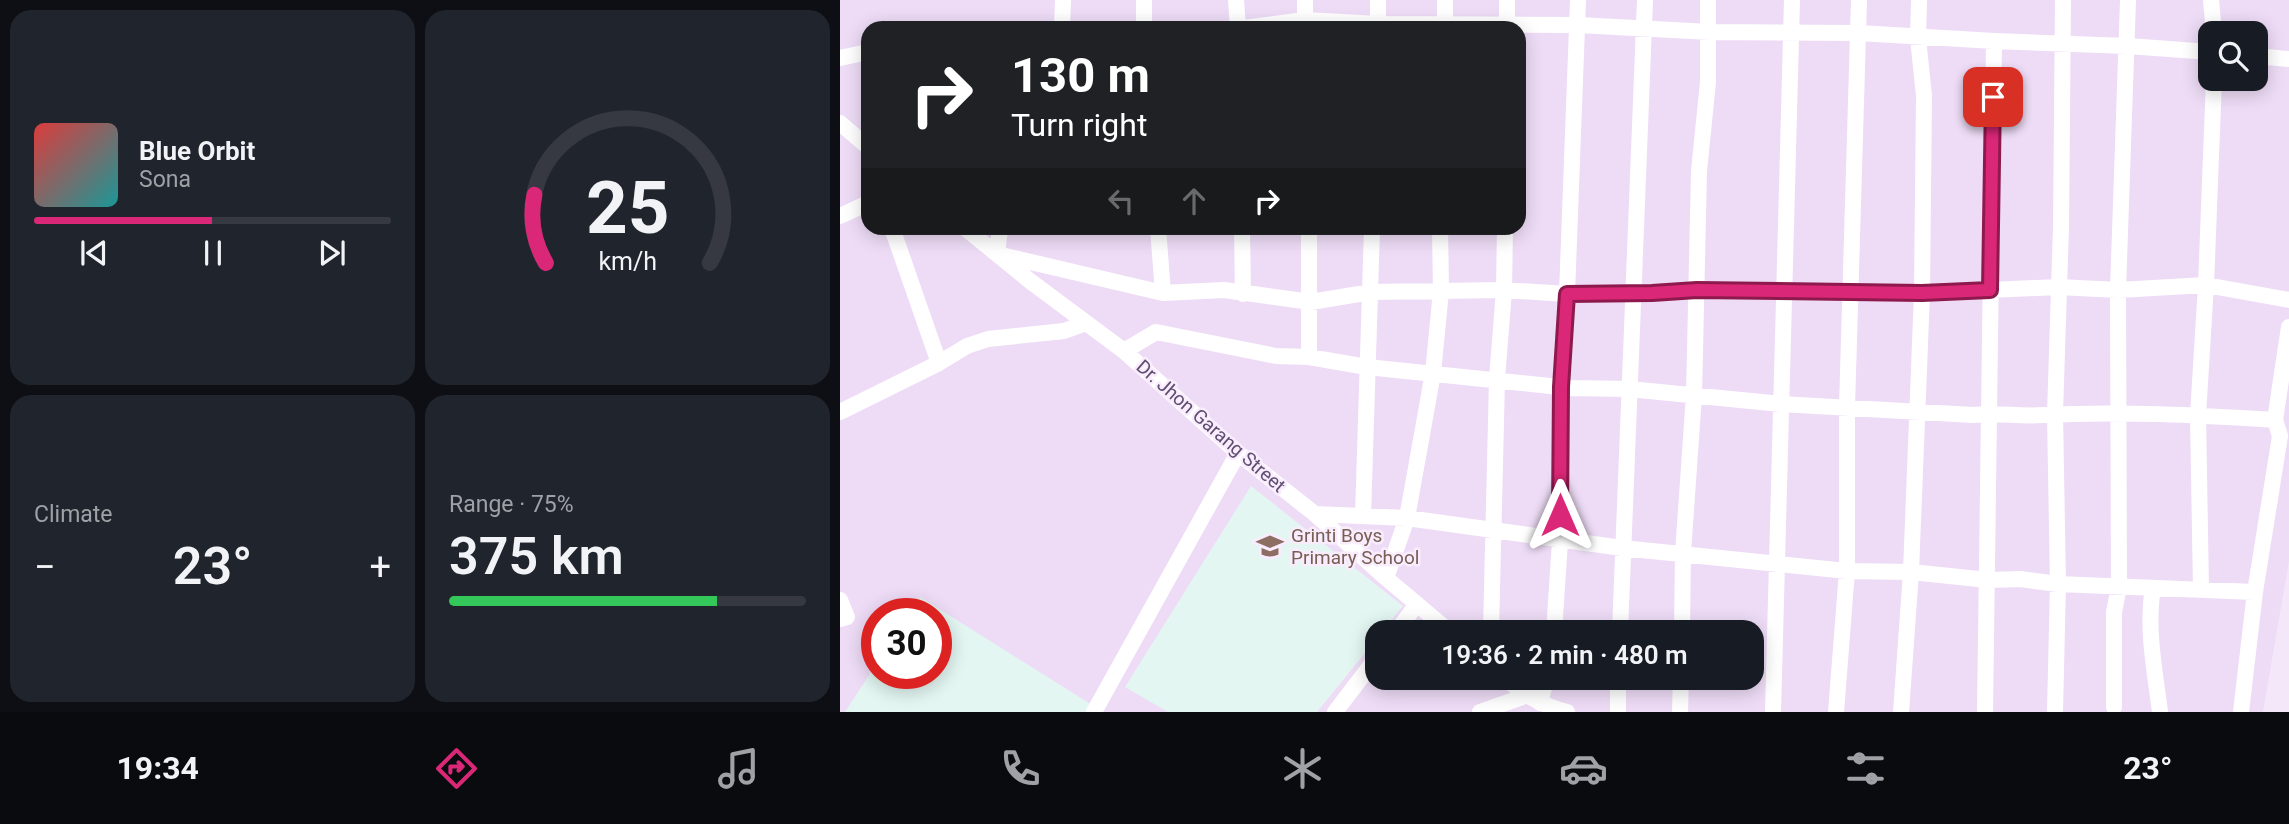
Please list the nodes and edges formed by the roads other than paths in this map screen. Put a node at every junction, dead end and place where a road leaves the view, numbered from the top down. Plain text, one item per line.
1 (1063, 0) edge
2 (1144, 0) edge
3 (1236, 0) edge
4 (1305, 0) edge
5 (1378, 0) edge
6 (1445, 0) edge
7 (1507, 0) edge
8 (1578, 0) edge
9 (1645, 0) edge
10 (1708, 0) edge
11 (1792, 0) edge
12 (1860, 0) edge
13 (1919, 0) edge
14 (2063, 0) edge
15 (2128, 0) edge
16 (2211, 0) edge
17 (1062, 21) edge
18 (1144, 21) edge
19 (1240, 21) edge
20 (1305, 21) edge
21 (1378, 21) edge
22 (1445, 21) edge
23 (1507, 21) edge
24 (2213, 21) edge
25 (1578, 26) junction
26 (1526, 27) edge
27 (1644, 29) junction
28 (1710, 32) junction
29 (1792, 32) junction
30 (1858, 33) junction
31 (1918, 38) junction
32 (1994, 41) junction
33 (2064, 44) junction
34 (2128, 46) junction
35 (2198, 51) edge
36 (861, 54) edge
37 (2268, 56) edge
38 (840, 58) edge
39 (2289, 59) edge
40 (2214, 91) edge
41 (841, 125) edge
42 (861, 141) edge
43 (861, 206) edge
44 (840, 216) edge
45 (894, 235) edge
46 (974, 235) edge
47 (999, 235) edge
48 (1159, 235) edge
49 (1242, 235) edge
50 (1309, 235) edge
51 (1372, 235) edge
52 (1440, 235) edge
53 (1505, 235) edge
54 (998, 254) junction
55 (2206, 285) junction
56 (2058, 287) junction
57 (1504, 290) junction
58 (1697, 290) junction
59 (1990, 290) junction
60 (2118, 290) junction
61 (1441, 291) junction
62 (1786, 291) junction
63 (1371, 292) junction
64 (1632, 292) junction
65 (1850, 292) junction
66 (1163, 293) junction
67 (1244, 293) junction
68 (1922, 293) junction
69 (1567, 294) junction
70 (2289, 300) edge
71 (1311, 302) junction
72 (1086, 323) junction
73 (2289, 327) edge
74 (1125, 351) junction
75 (1309, 357) junction
76 (939, 363) junction
77 (1367, 367) junction
78 (1433, 373) junction
79 (1497, 379) junction
80 (1561, 387) junction
81 (1629, 389) junction
82 (1694, 395) junction
83 (1781, 404) junction
84 (1847, 407) junction
85 (1917, 411) junction
86 (840, 412) edge
87 (1988, 413) junction
88 (2055, 414) junction
89 (2119, 414) junction
90 (2198, 415) junction
91 (2275, 420) junction
92 (1238, 453) junction
93 (1315, 514) junction
94 (1363, 516) junction
95 (1408, 518) junction
96 (1494, 530) junction
97 (1560, 541) junction
98 (1622, 548) junction
99 (1683, 553) junction
100 (1777, 564) junction
101 (1847, 571) junction
102 (1911, 572) junction
103 (1385, 578) junction
104 (1988, 580) junction
105 (2058, 583) junction
106 (2119, 586) junction
107 (2153, 588) junction
108 (2201, 590) junction
109 (2255, 592) junction
110 (840, 600) edge
111 (1417, 604) junction
112 (840, 619) edge
113 (1405, 620) edge
114 (1436, 620) edge
115 (1491, 620) edge
116 (1554, 620) edge
117 (1620, 620) edge
118 (1682, 620) edge
119 (1365, 673) edge
120 (1521, 690) edge
121 (1542, 690) edge
122 (1618, 690) edge
123 (1681, 690) edge
124 (1537, 702) junction
125 (2114, 707) dead end
126 (1094, 712) edge
127 (1335, 712) edge
128 (1480, 712) edge
129 (1567, 712) edge
130 (1618, 712) edge
131 (1680, 712) edge
132 (1773, 712) edge
133 (1836, 712) edge
134 (1901, 712) edge
135 (1985, 712) edge
136 (2055, 712) edge
137 (2160, 712) edge
138 (2241, 712) edge

1 - 17 street
2 - 18 street
3 - 19 street
4 - 20 street
5 - 21 street
6 - 22 street
7 - 23 street
8 - 25 street
9 - 27 street
10 - 28 street
11 - 29 street
12 - 30 street
13 - 31 street
14 - 33 street
15 - 34 street
16 - 24 street
25 - 26 street
25 - 27 street
25 - 69 street
27 - 28 street
27 - 64 street
28 - 29 street
28 - 58 street
29 - 30 street
29 - 62 street
30 - 31 street
30 - 65 street
31 - 32 street
31 - 68 street
32 - 33 street
32 - 59 street
33 - 34 street
33 - 56 street
34 - 35 street
34 - 60 street
36 - 38 street
37 - 39 street
40 - 55 street
41 - 42 street
43 - 44 street
45 - 76 street
46 - 54 street, Dr. Jhon Garang Street
47 - 54 street
48 - 66 street
49 - 67 street
50 - 71 street
51 - 63 street
52 - 61 street
53 - 57 street
54 - 66 street
54 - 72 street, Dr. Jhon Garang Street
55 - 60 street
55 - 70 street
55 - 90 street
56 - 59 street
56 - 60 street
56 - 88 street
57 - 61 street
57 - 69 street
57 - 79 street
58 - 62 street
58 - 64 street
58 - 82 street
59 - 68 street
59 - 87 street
60 - 89 street
61 - 63 street
61 - 78 street
62 - 65 street
62 - 83 street
63 - 71 street
63 - 77 street
64 - 69 street
64 - 81 street
65 - 68 street
65 - 84 street
66 - 67 street
67 - 71 street
68 - 85 street
69 - 80 street
71 - 75 street
72 - 74 street, Dr. Jhon Garang Street
72 - 76 street
73 - 91 street
74 - 75 street
74 - 92 street, Dr. Jhon Garang Street
75 - 77 street
76 - 86 street
77 - 78 street
77 - 94 street
78 - 79 street
78 - 95 street
79 - 80 street
79 - 96 street
80 - 81 street
80 - 97 street
81 - 82 street
81 - 98 street
82 - 83 street
82 - 99 street
83 - 84 street
83 - 100 street
84 - 85 street
84 - 101 street
85 - 87 street
85 - 102 street
87 - 88 street
87 - 104 street
88 - 89 street
88 - 105 street
89 - 90 street
89 - 106 street
90 - 91 street
90 - 108 street
91 - 109 street
92 - 93 street, Dr. Jhon Garang Street
92 - 126 street
93 - 94 street
93 - 103 street, Dr. Jhon Garang Street
94 - 95 street
95 - 96 street
95 - 103 street
96 - 97 street
96 - 115 street
97 - 98 street
97 - 116 street
98 - 99 street
98 - 117 street
99 - 100 street
99 - 118 street
100 - 101 street
100 - 132 street
101 - 102 street
101 - 133 street
102 - 104 street
102 - 134 street
103 - 111 street, Dr. Jhon Garang Street
104 - 105 street
104 - 135 street
105 - 106 street
105 - 136 street
106 - 107 street
106 - 125 street
107 - 108 street
107 - 137 street
108 - 109 street
109 - 138 street
110 - 112 street
111 - 113 street
111 - 114 street, Dr. Jhon Garang Street
119 - 127 street
120 - 124 street
121 - 124 street
122 - 130 street
123 - 131 street
124 - 128 street
124 - 129 street

